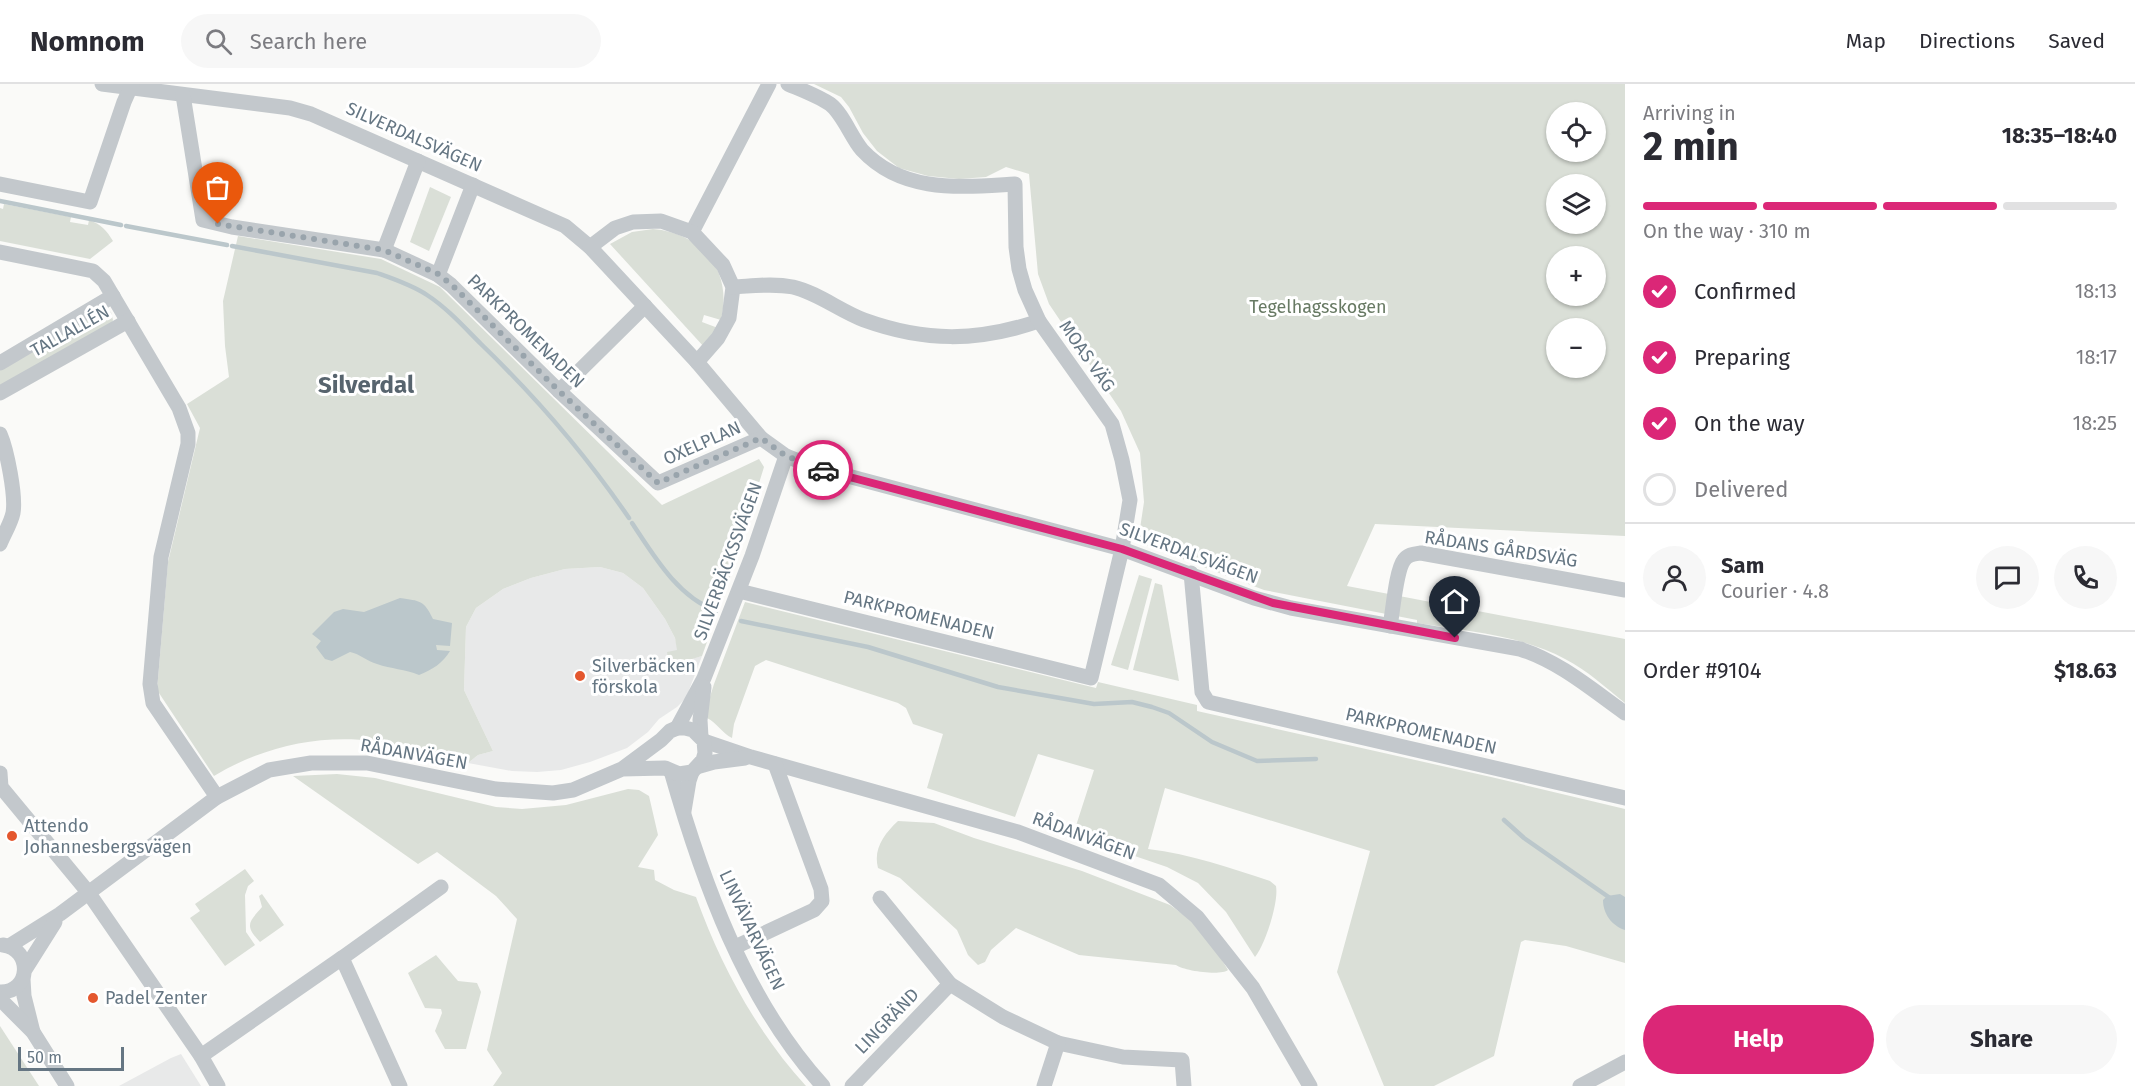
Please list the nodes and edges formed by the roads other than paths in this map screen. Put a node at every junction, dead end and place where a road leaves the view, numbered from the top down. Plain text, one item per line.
1 (102, 84) edge
2 (769, 84) edge
3 (788, 84) edge
4 (132, 86) edge
5 (183, 95) junction
6 (418, 161) junction
7 (0, 184) edge
8 (473, 185) junction
9 (692, 232) junction
10 (590, 247) junction
11 (384, 250) junction
12 (0, 252) edge
13 (438, 274) junction
14 (733, 287) junction
15 (113, 296) junction
16 (645, 306) junction
17 (128, 321) junction
18 (1039, 321) junction
19 (697, 362) junction
20 (0, 363) edge
21 (559, 391) junction
22 (0, 393) edge
23 (0, 434) edge
24 (761, 438) junction
25 (786, 456) junction
26 (658, 483) joint
27 (0, 544) edge
28 (1122, 549) junction
29 (1191, 573) junction
30 (1625, 590) edge
31 (739, 591) junction
32 (1390, 626) junction
33 (705, 678) junction
34 (1091, 678) joint
35 (1625, 714) edge
36 (677, 728) junction
37 (702, 739) junction
38 (661, 740) junction
39 (751, 757) junction
40 (775, 764) junction
41 (622, 769) junction
42 (696, 769) junction
43 (668, 770) junction
44 (0, 773) edge
45 (217, 797) junction
46 (1625, 798) edge
47 (684, 811) junction
48 (441, 887) dead end
49 (88, 892) junction
50 (880, 898) dead end
51 (60, 914) junction
52 (3, 945) edge
53 (735, 947) junction
54 (342, 958) junction
55 (24, 973) junction
56 (950, 984) junction
57 (0, 992) edge
58 (0, 999) edge
59 (33, 1032) junction
60 (1058, 1043) junction
61 (201, 1056) junction
62 (1625, 1062) edge
63 (67, 1086) edge
64 (219, 1086) edge
65 (400, 1086) edge
66 (823, 1086) edge
67 (852, 1086) edge
68 (1044, 1086) edge
69 (1184, 1086) edge
70 (1310, 1086) edge
71 (1580, 1086) edge

1 - 4 street, SILVERDALSVÄGEN
2 - 9 street
3 - 18 street, MOAS VÄG
4 - 5 street, SILVERDALSVÄGEN
4 - 7 street
5 - 6 street, SILVERDALSVÄGEN
5 - 11 street, PARKPROMENADEN
6 - 8 street, SILVERDALSVÄGEN
6 - 11 street
8 - 10 street, SILVERDALSVÄGEN
8 - 13 street
9 - 10 street
9 - 14 street
10 - 16 street, SILVERDALSVÄGEN
11 - 13 street, PARKPROMENADEN
12 - 15 street
13 - 21 street, PARKPROMENADEN
14 - 18 street
14 - 19 street
15 - 17 street
15 - 20 street, TALLALLÉN
16 - 19 street, SILVERDALSVÄGEN
16 - 21 street
17 - 22 street, TALLALLÉN
17 - 45 street
18 - 28 street, MOAS VÄG
19 - 24 street, SILVERDALSVÄGEN
21 - 26 street, PARKPROMENADEN
23 - 27 street
24 - 25 street, SILVERDALSVÄGEN
24 - 26 street, OXELPLAN
25 - 28 street, SILVERDALSVÄGEN
25 - 31 street, SILVERBÄCKSSVÄGEN
28 - 29 street, SILVERDALSVÄGEN
28 - 34 street, MOAS VÄG
29 - 32 street, SILVERDALSVÄGEN
29 - 46 street, PARKPROMENADEN
30 - 32 street, RÅDANS GÅRDSVÄG
31 - 33 street, SILVERBÄCKSSVÄGEN
31 - 34 street, PARKPROMENADEN
32 - 35 street, SILVERDALSVÄGEN
33 - 36 street, SILVERBÄCKSSVÄGEN
33 - 37 street, SILVERBÄCKSSVÄGEN
36 - 37 street, RÅDANVÄGEN
36 - 38 street, RÅDANVÄGEN
37 - 39 street, RÅDANVÄGEN
37 - 42 street
38 - 41 street, RÅDANVÄGEN
38 - 43 street
39 - 40 street, RÅDANVÄGEN
39 - 42 street, RÅDANVÄGEN
40 - 53 street
40 - 70 street, RÅDANVÄGEN
41 - 43 street, RÅDANVÄGEN
41 - 45 street, RÅDANVÄGEN
42 - 43 street, RÅDANVÄGEN
42 - 47 street, LINVÄVARVÄGEN
43 - 47 street, LINVÄVARVÄGEN
44 - 49 street
45 - 49 street, RÅDANVÄGEN
47 - 53 street, LINVÄVARVÄGEN
48 - 54 street
49 - 51 street, RÅDANVÄGEN
49 - 61 street
50 - 56 street
51 - 52 street, RÅDANVÄGEN
51 - 55 street, RÅDANVÄGEN
52 - 55 street
53 - 66 street, LINVÄVARVÄGEN
54 - 61 street
54 - 65 street
55 - 57 street
55 - 59 street
56 - 60 street
56 - 67 street, LINGRÄND
58 - 59 street
59 - 63 street
60 - 68 street
60 - 69 street
61 - 64 street
62 - 71 street

